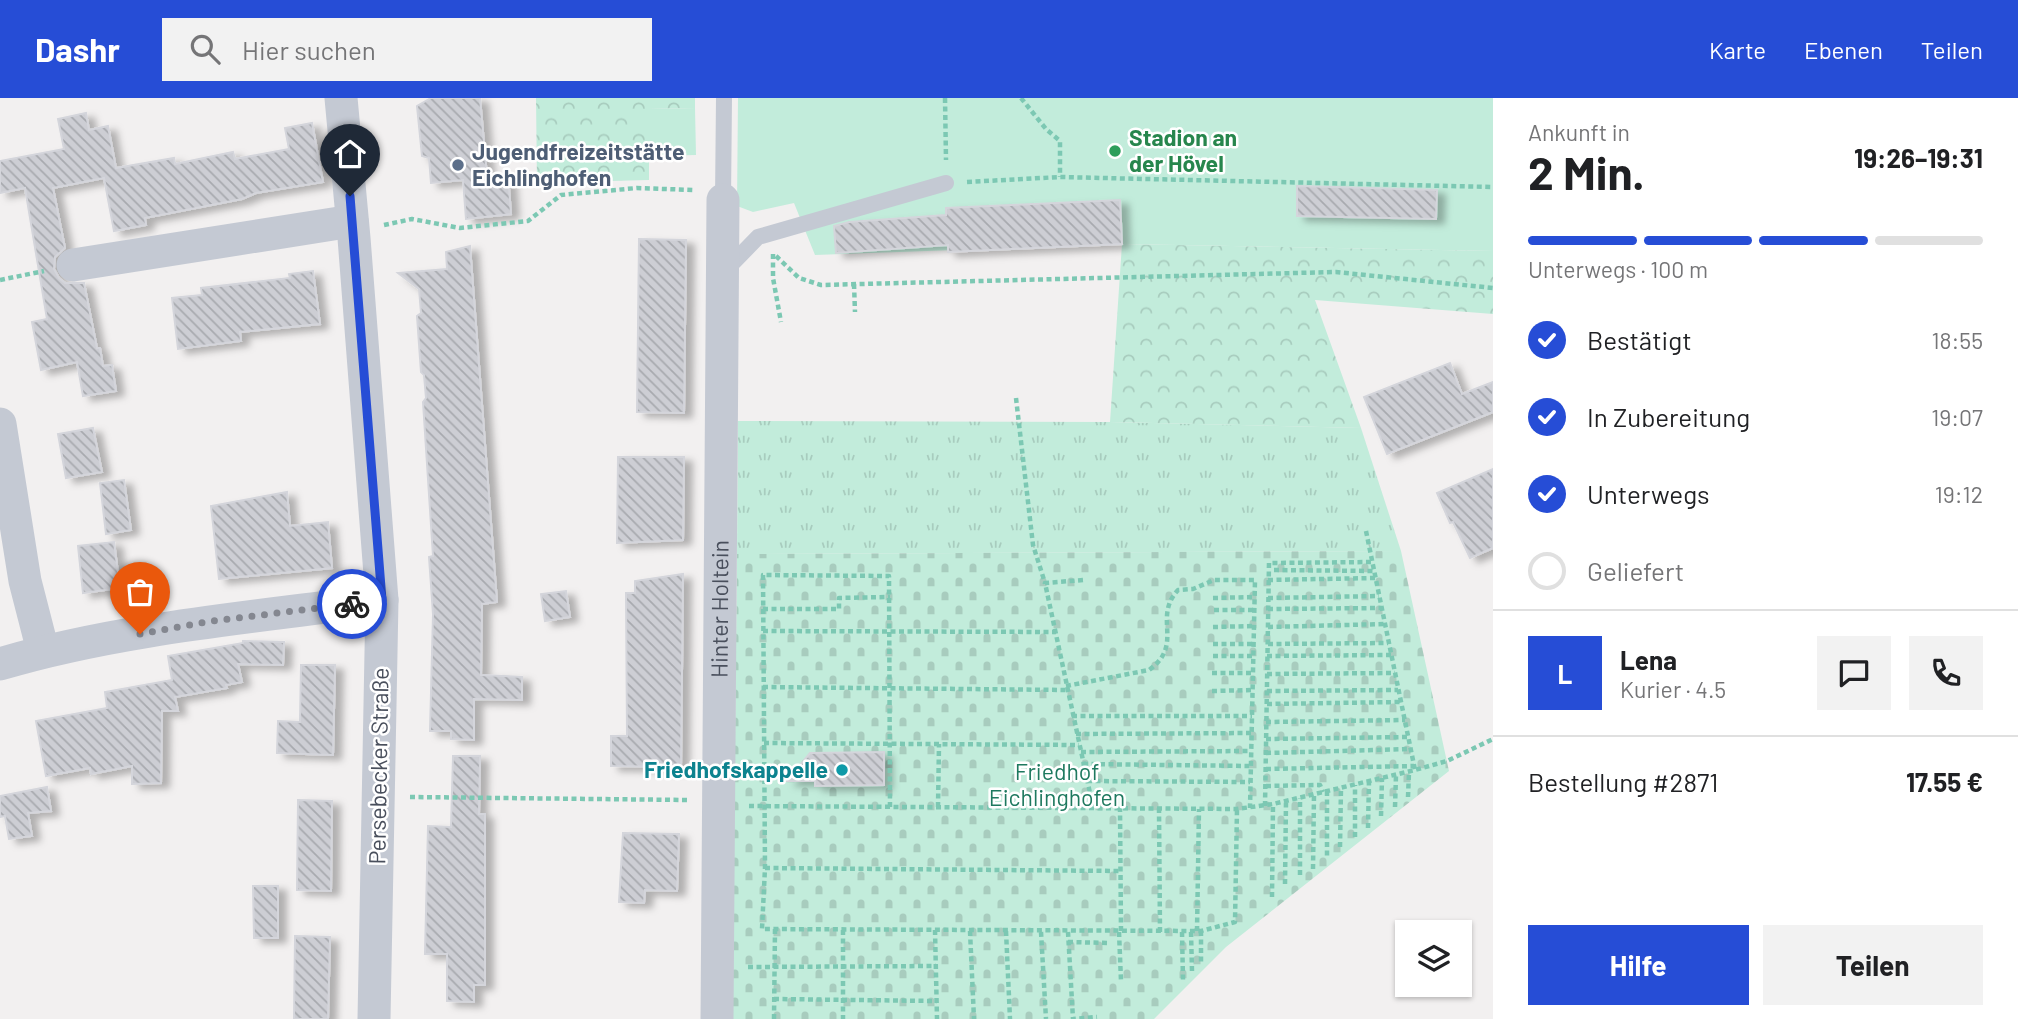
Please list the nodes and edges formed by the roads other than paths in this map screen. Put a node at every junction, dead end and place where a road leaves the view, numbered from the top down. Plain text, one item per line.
1 (341, 98) edge
2 (724, 98) edge
3 (946, 183) road end
4 (723, 200) joint
5 (352, 221) junction
6 (72, 265) road end
7 (722, 274) junction
8 (0, 424) edge
9 (382, 600) junction
10 (43, 651) junction
11 (0, 664) edge
12 (374, 1019) edge
13 (717, 1019) edge

1 - 5 street, Persebecker Straße
2 - 4 lane
3 - 7 lane
4 - 7 street, Hinter Holtein
5 - 6 street
5 - 9 street, Persebecker Straße
7 - 13 street, Hinter Holtein
8 - 10 street
9 - 10 street
9 - 12 street, Persebecker Straße
10 - 11 street

